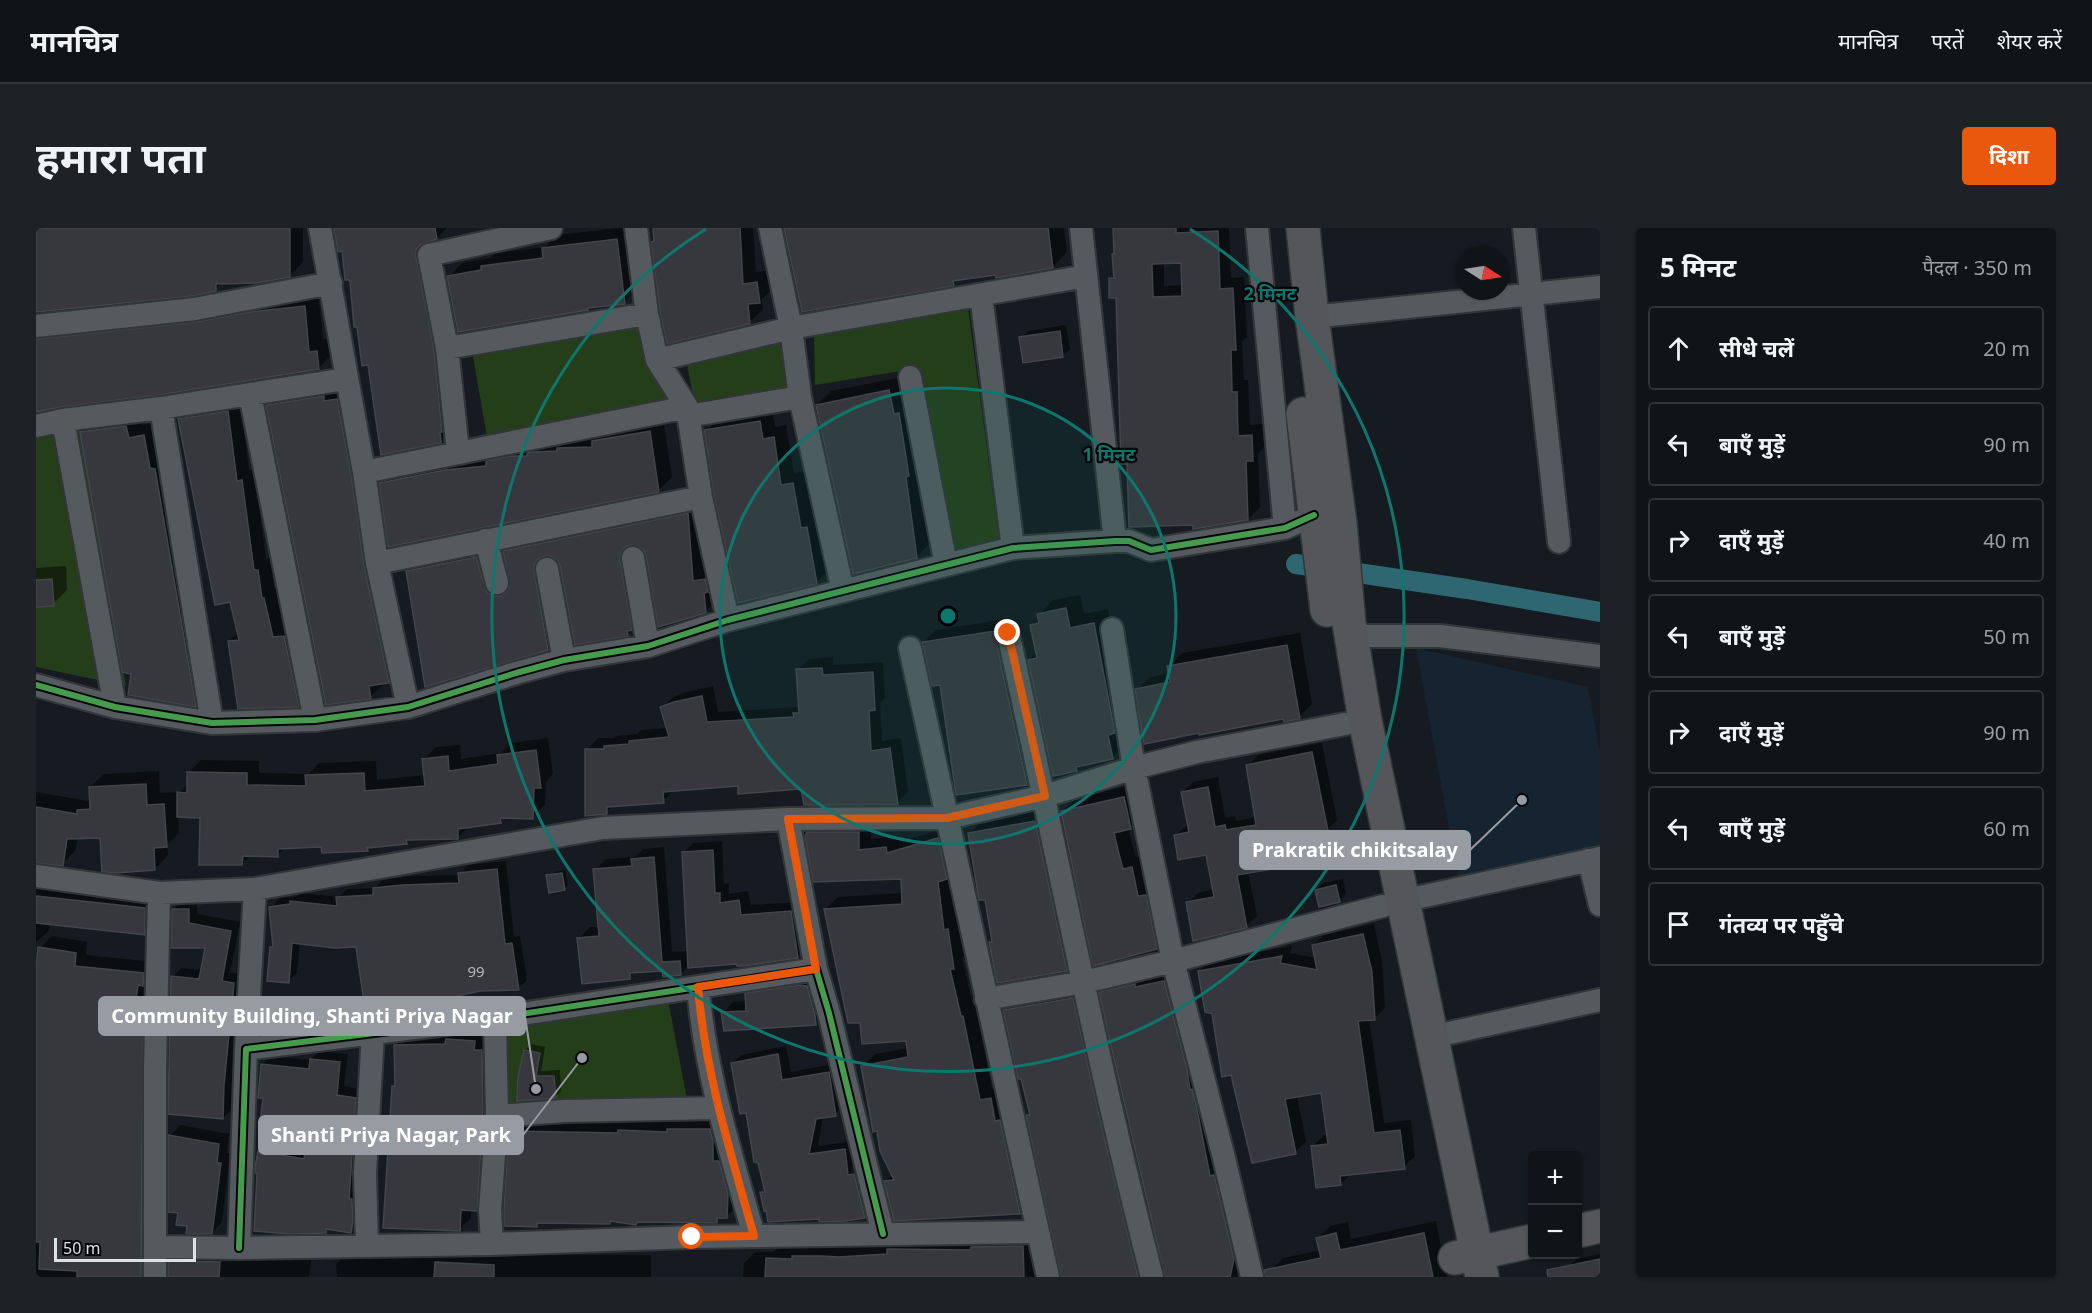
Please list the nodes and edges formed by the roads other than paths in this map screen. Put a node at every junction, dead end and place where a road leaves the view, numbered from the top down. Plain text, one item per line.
1 (320, 228) edge
2 (551, 228) edge
3 (636, 228) edge
4 (770, 228) edge
5 (1081, 228) edge
6 (1257, 228) edge
7 (1283, 228) edge
8 (1303, 228) edge
9 (1524, 228) edge
10 (1086, 276) junction
11 (331, 283) junction
12 (1600, 287) edge
13 (1531, 294) junction
14 (981, 295) junction
15 (647, 314) junction
16 (1312, 317) junction
17 (36, 326) edge
18 (790, 328) junction
19 (447, 348) junction
20 (657, 360) junction
21 (910, 377) dead end
22 (346, 379) junction
23 (250, 394) junction
24 (800, 397) junction
25 (161, 408) junction
26 (688, 412) junction
27 (63, 420) junction
28 (36, 426) edge
29 (458, 452) junction
30 (364, 472) junction
31 (701, 496) junction
32 (1314, 524) junction
33 (486, 540) junction
34 (1115, 541) junction
35 (1559, 542) dead end
36 (1013, 548) junction
37 (633, 558) dead end
38 (377, 563) junction
39 (946, 565) junction
40 (548, 569) dead end
41 (497, 584) dead end
42 (843, 591) junction
43 (728, 620) junction
44 (1112, 630) dead end
45 (1344, 630) junction
46 (1008, 633) dead end
47 (648, 646) junction
48 (910, 648) dead end
49 (1600, 656) edge
50 (564, 660) junction
51 (36, 685) edge
52 (115, 707) junction
53 (408, 707) junction
54 (315, 720) junction
55 (212, 723) junction
56 (1345, 724) junction
57 (1134, 768) junction
58 (1045, 796) junction
59 (947, 818) junction
60 (788, 819) junction
61 (1595, 859) edge
62 (36, 876) edge
63 (255, 889) junction
64 (159, 893) junction
65 (1392, 904) junction
66 (1600, 905) edge
67 (1173, 961) junction
68 (816, 969) junction
69 (1084, 982) junction
70 (698, 987) junction
71 (986, 999) junction
72 (1600, 1000) edge
73 (495, 1018) junction
74 (373, 1033) junction
75 (1431, 1037) junction
76 (246, 1049) junction
77 (718, 1108) junction
78 (497, 1116) junction
79 (1600, 1226) edge
80 (1582, 1230) edge
81 (1037, 1232) junction
82 (883, 1234) junction
83 (754, 1236) junction
84 (1528, 1243) edge
85 (492, 1244) junction
86 (367, 1245) junction
87 (156, 1247) junction
88 (239, 1248) junction
89 (1468, 1266) edge
90 (155, 1277) edge
91 (1048, 1277) edge
92 (1152, 1277) edge
93 (1252, 1277) edge

1 - 11 street
2 - 19 street
3 - 15 street
4 - 18 street
5 - 10 street
6 - 32 street
7 - 32 main road
8 - 16 main road
9 - 13 street
10 - 14 street
10 - 34 street
11 - 17 street
11 - 22 street
12 - 13 street
13 - 16 street
13 - 35 street
14 - 18 street
14 - 36 street
15 - 19 street
15 - 20 street
16 - 32 main road
18 - 20 street
18 - 24 street
19 - 29 street
20 - 26 street
21 - 39 street
22 - 23 street
22 - 30 street
23 - 25 street
23 - 54 street
24 - 26 street
24 - 42 street
25 - 27 street
25 - 55 street
26 - 29 street
26 - 31 street
27 - 28 street
27 - 52 street
29 - 30 street
30 - 38 street
31 - 33 street
31 - 43 street
32 - 34 street
32 - 45 main road
33 - 38 street
33 - 41 street
34 - 36 street
36 - 39 street
37 - 47 street
38 - 53 street
39 - 42 street
40 - 50 street
42 - 43 street
43 - 47 street
44 - 57 street
45 - 49 street
45 - 56 main road
45 - 65 main road
46 - 58 street
47 - 50 street
48 - 59 street
50 - 53 street
51 - 52 street
52 - 55 street
53 - 54 street
54 - 55 street
56 - 57 street
56 - 65 main road
57 - 58 street
57 - 67 street
58 - 59 street
58 - 69 street
59 - 60 street
59 - 71 street
60 - 63 street
60 - 68 street
61 - 65 street
61 - 66 street
62 - 64 street
63 - 64 street
63 - 76 street
64 - 87 street
65 - 67 street
65 - 75 main road
65 - 89 main road
67 - 69 street
67 - 93 street
68 - 70 street
68 - 82 street
69 - 71 street
69 - 92 street
70 - 73 street
70 - 77 street
71 - 81 street
72 - 75 street
73 - 74 street
73 - 78 street
74 - 76 street
74 - 86 street
75 - 89 main road
76 - 88 street
77 - 78 street
77 - 83 street
78 - 85 street
79 - 80 main road
81 - 82 street
81 - 91 street
82 - 83 street
83 - 85 street
84 - 89 main road
85 - 86 street
86 - 88 street
87 - 88 street
87 - 90 street

